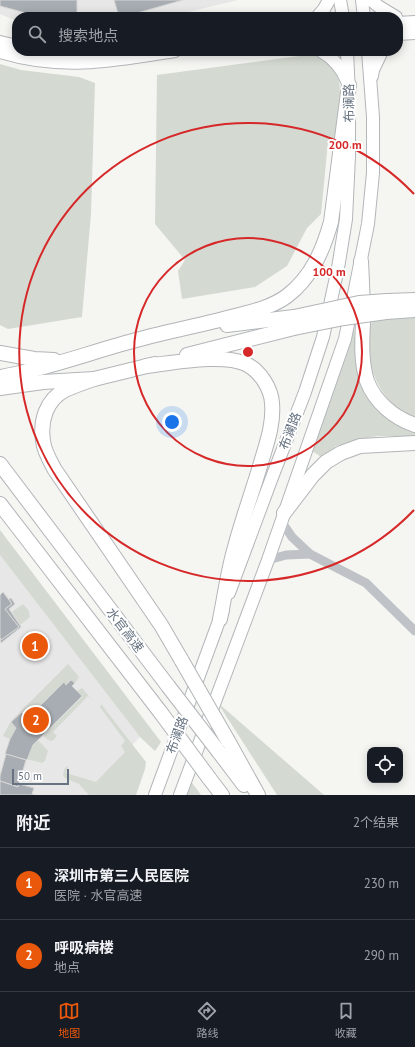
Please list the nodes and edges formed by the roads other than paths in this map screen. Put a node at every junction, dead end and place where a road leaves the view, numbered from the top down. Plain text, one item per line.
1 (329, 0) edge
2 (340, 0) edge
3 (362, 0) edge
4 (371, 0) edge
5 (321, 12) edge
6 (342, 12) edge
7 (363, 12) edge
8 (388, 12) edge
9 (0, 42) edge
10 (12, 45) edge
11 (0, 52) edge
12 (12, 55) edge
13 (18, 56) edge
14 (144, 56) edge
15 (327, 56) edge
16 (347, 56) edge
17 (368, 56) edge
18 (380, 56) edge
19 (370, 83) junction
20 (349, 85) junction
21 (361, 261) junction
22 (415, 300) edge
23 (386, 306) junction
24 (415, 310) edge
25 (294, 322) junction
26 (189, 328) junction
27 (0, 353) edge
28 (82, 356) junction
29 (146, 366) junction
30 (0, 377) edge
31 (94, 379) junction
32 (0, 388) edge
33 (415, 425) edge
34 (415, 443) edge
35 (0, 464) edge
36 (0, 504) edge
37 (282, 517) junction
38 (310, 554) junction
39 (268, 560) junction
40 (220, 619) junction
41 (415, 631) edge
42 (155, 795) edge
43 (180, 795) edge
44 (222, 795) edge
45 (251, 795) edge
46 (258, 795) edge

1 - 5 main road
2 - 6 main road
3 - 7 main road
4 - 8 main road
9 - 10 main road
11 - 12 main road
13 - 14 main road
15 - 20 main road
16 - 20 main road, 布澜路
17 - 19 main road, 布澜路
18 - 19 main road
19 - 21 main road, 布澜路
20 - 26 highway
20 - 40 main road, 布澜路
21 - 33 highway
21 - 37 main road, 布澜路
22 - 23 highway
23 - 24 highway
23 - 25 highway, bridge
25 - 26 highway
25 - 29 highway
26 - 28 highway
27 - 28 highway
28 - 30 highway
29 - 31 highway
29 - 40 highway
31 - 32 highway
31 - 46 highway, bridge
34 - 37 highway
35 - 45 highway, 水官高速, bridge
36 - 44 highway, 水官高速, bridge
37 - 38 street
37 - 39 main road, 布澜路
38 - 39 street
38 - 41 street
39 - 43 main road, 布澜路
40 - 42 main road, 布澜路

